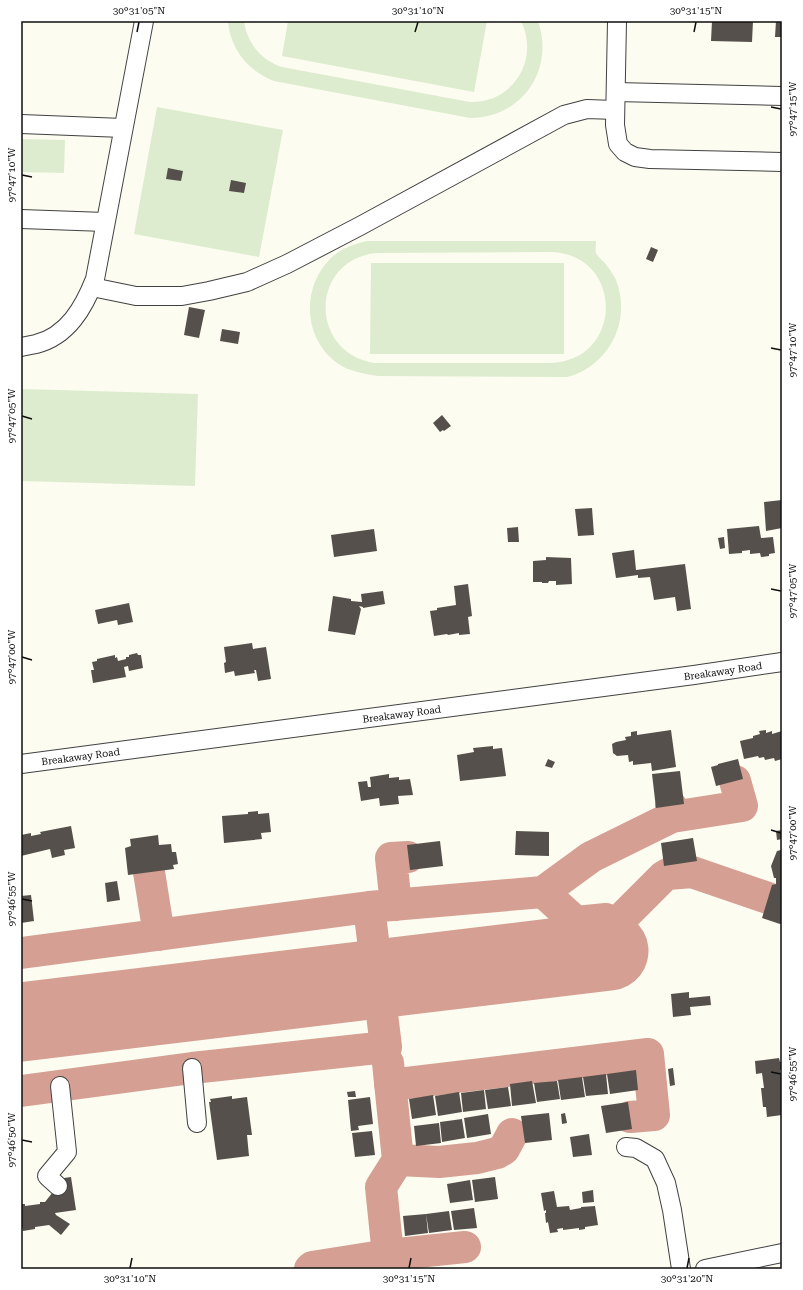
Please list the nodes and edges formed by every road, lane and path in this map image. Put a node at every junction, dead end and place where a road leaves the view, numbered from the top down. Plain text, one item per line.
1 (144, 21) edge
2 (617, 21) edge
3 (782, 96) edge
4 (615, 101) junction
5 (21, 124) edge
6 (123, 128) junction
7 (782, 162) edge
8 (21, 219) edge
9 (105, 222) junction
10 (92, 287) junction
11 (21, 347) edge
12 (782, 662) edge
13 (21, 764) edge
14 (192, 1068) dead end
15 (60, 1086) dead end
16 (197, 1123) dead end
17 (626, 1147) dead end
18 (58, 1186) dead end
19 (782, 1253) edge
20 (681, 1269) edge
21 (705, 1269) edge

1 - 6 street
2 - 4 street
3 - 4 street
4 - 7 street
4 - 10 street
5 - 6 street
6 - 9 street
8 - 9 street
9 - 10 street
10 - 11 street
12 - 13 street, Breakaway Road
14 - 16 street
15 - 18 street
17 - 20 street
19 - 21 street

